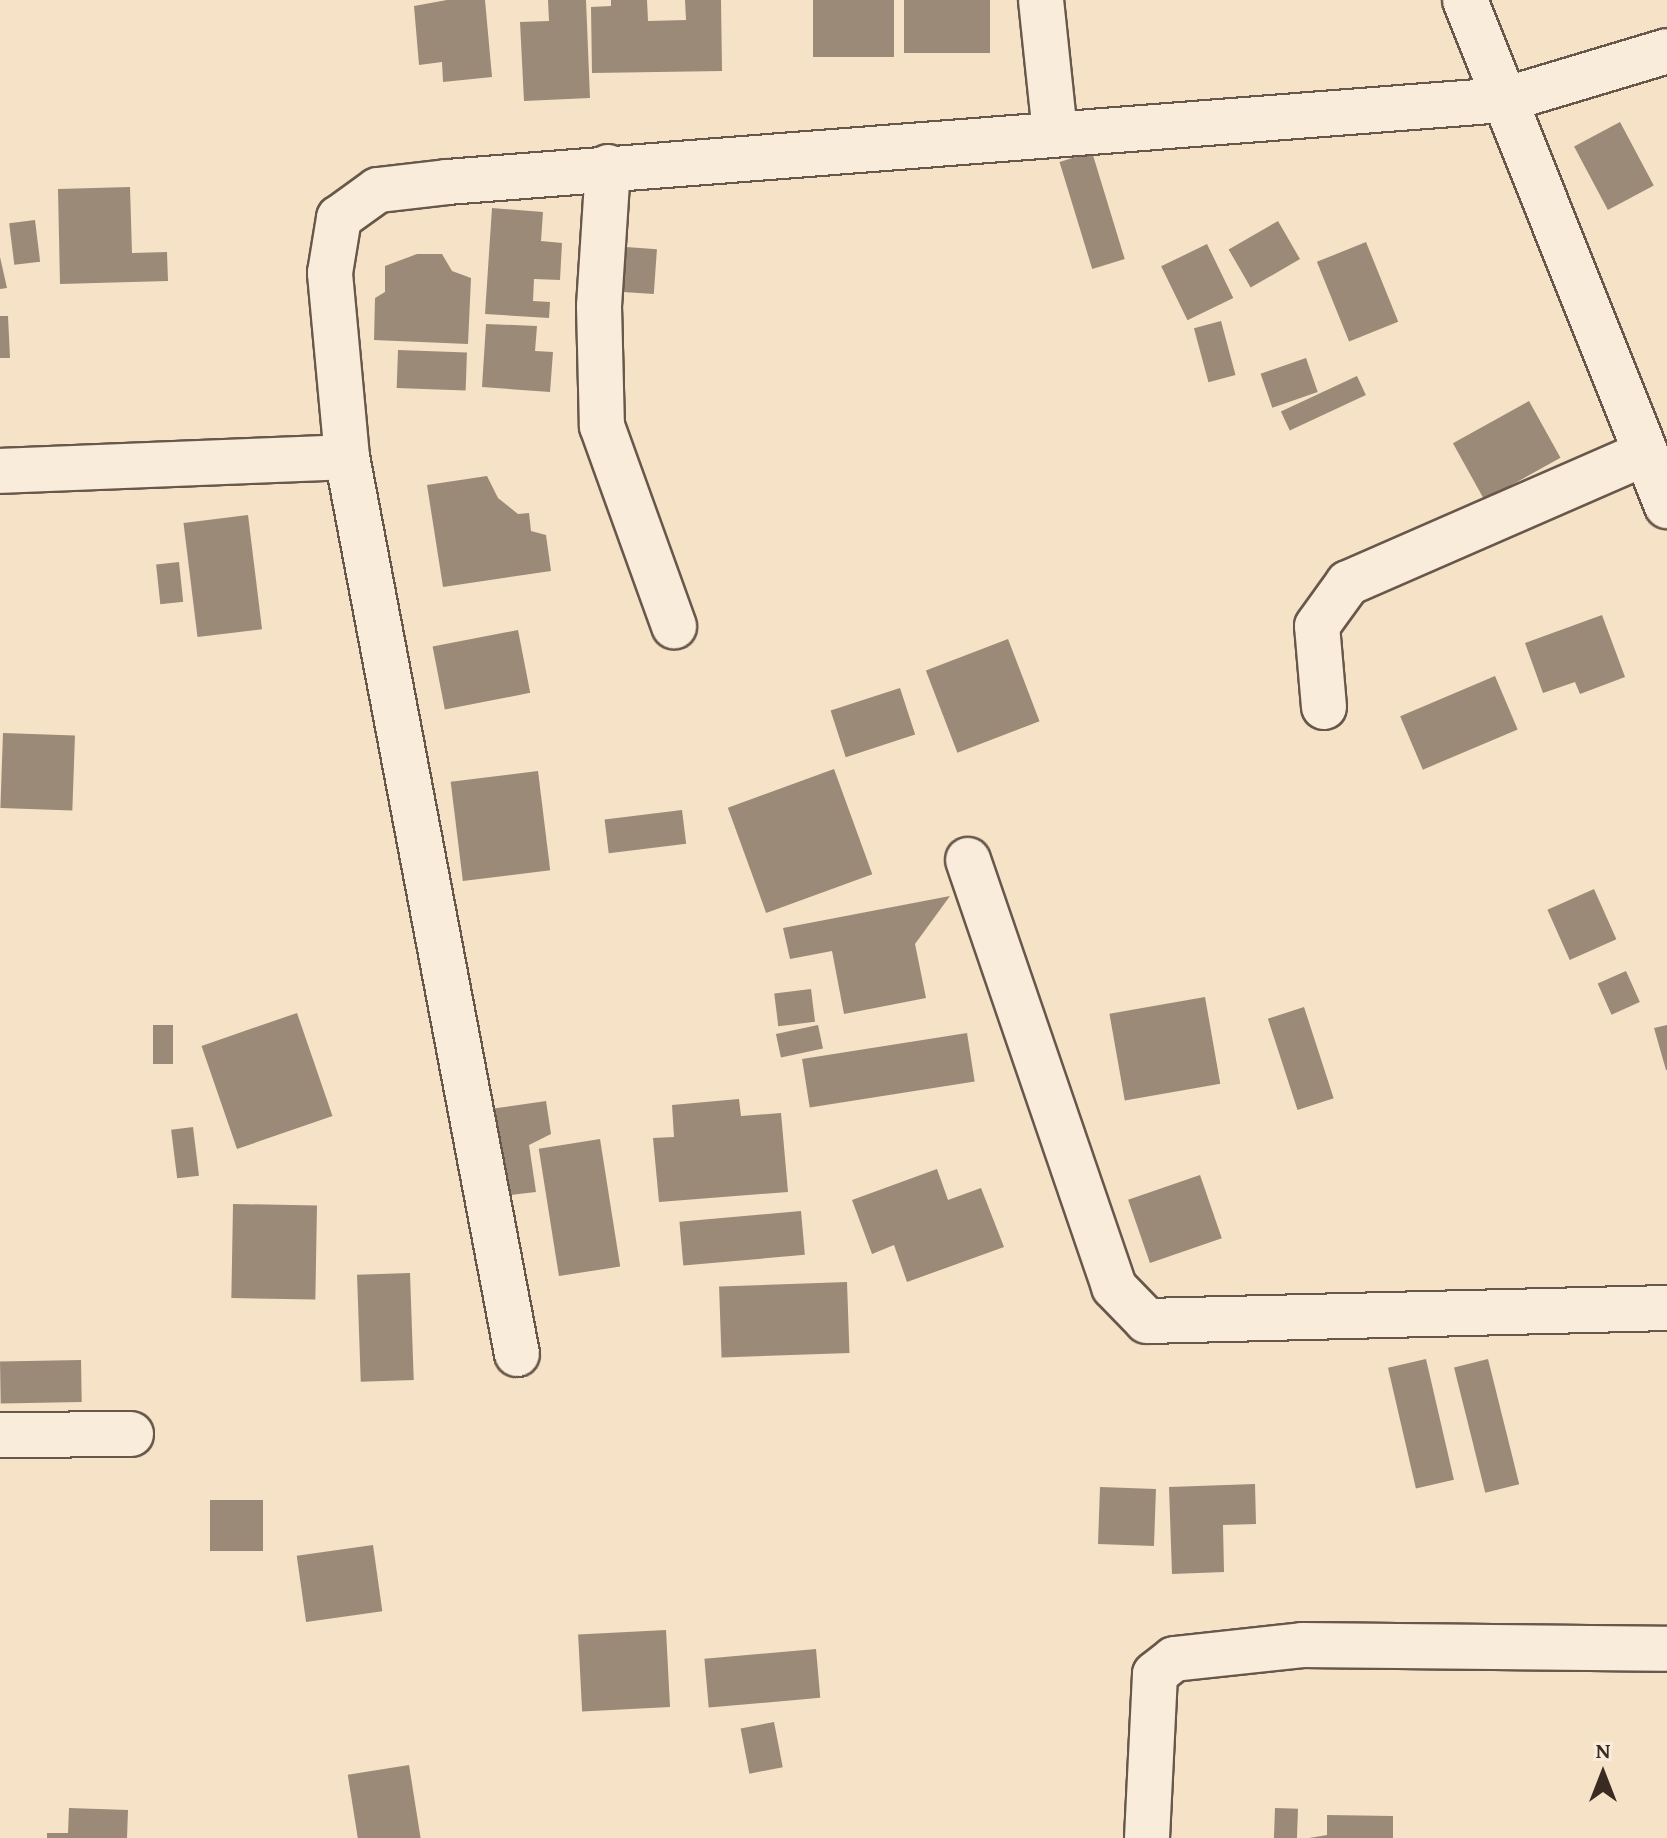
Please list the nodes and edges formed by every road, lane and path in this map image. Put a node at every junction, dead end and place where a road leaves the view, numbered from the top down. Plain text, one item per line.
1 (1041, 0) edge
2 (1465, 0) edge
3 (1667, 51) edge
4 (1504, 100) junction
5 (1055, 134) junction
6 (608, 167) junction
7 (1645, 453) junction
8 (347, 457) junction
9 (0, 471) edge
10 (1667, 506) edge
11 (674, 626) dead end
12 (1324, 707) dead end
13 (968, 860) dead end
14 (1667, 1308) edge
15 (517, 1354) dead end
16 (131, 1434) dead end
17 (0, 1435) edge
18 (1667, 1649) edge
19 (1147, 1838) edge

1 - 5 street
2 - 4 street
3 - 4 street
4 - 5 street
4 - 7 street
5 - 6 street
6 - 8 street
6 - 11 street
7 - 10 street
7 - 12 street
8 - 9 street
8 - 15 street
13 - 14 street
16 - 17 street
18 - 19 street

